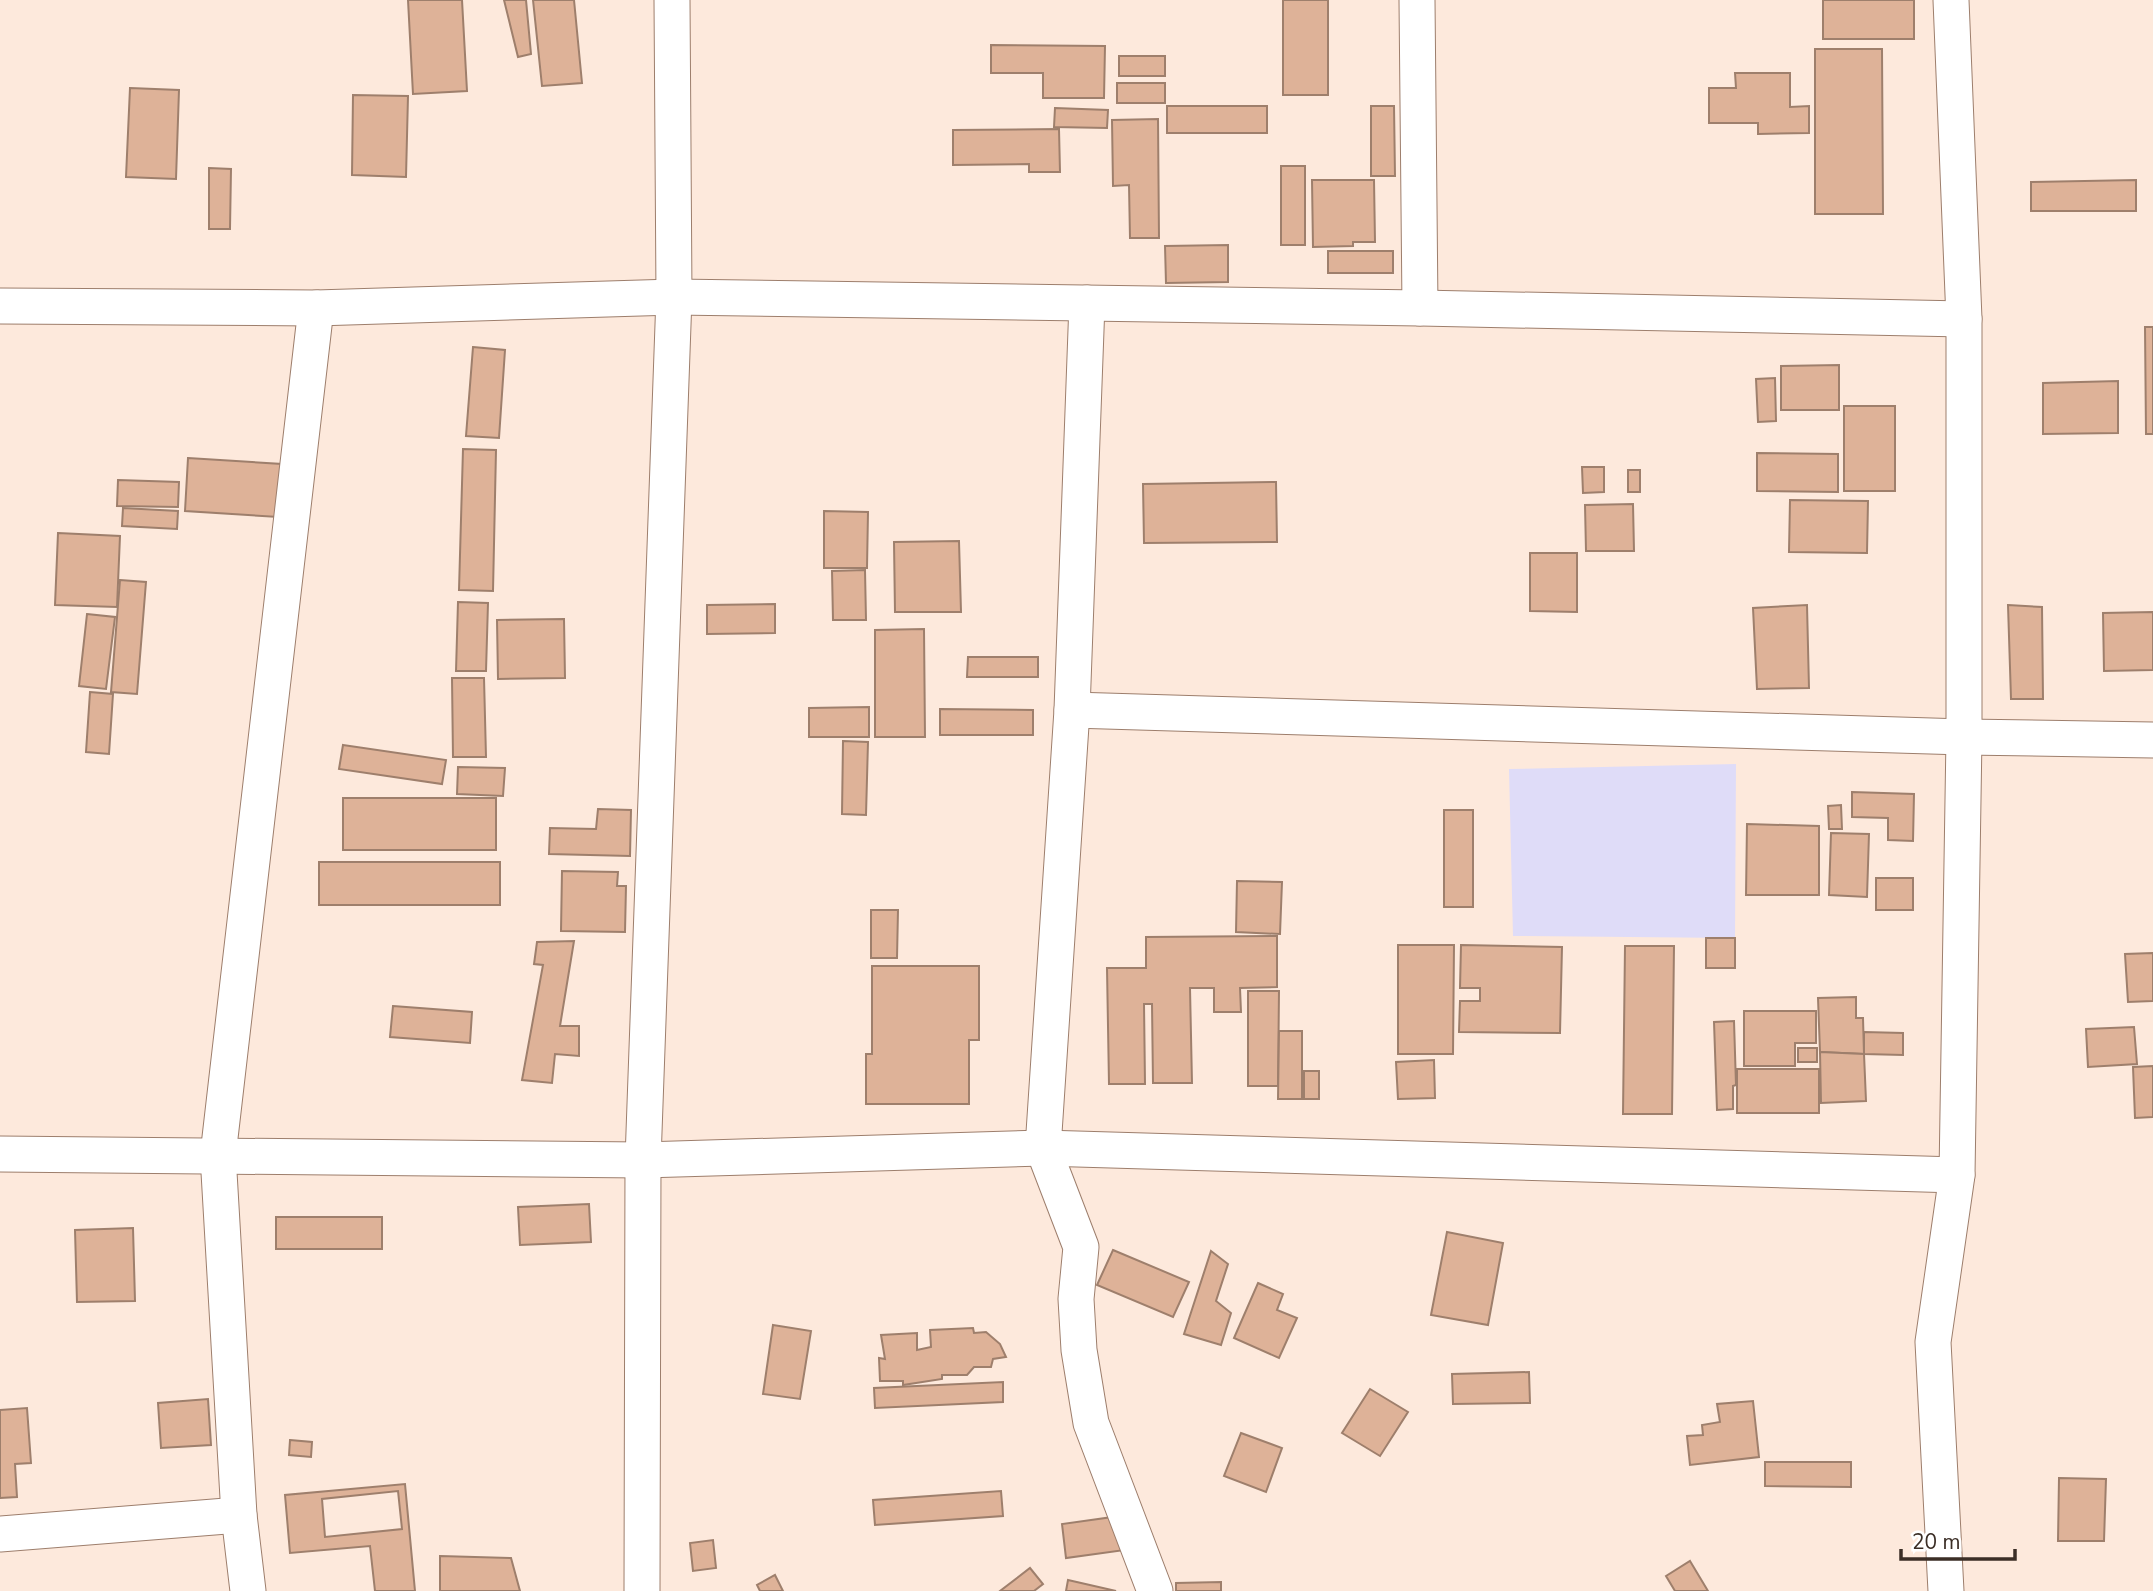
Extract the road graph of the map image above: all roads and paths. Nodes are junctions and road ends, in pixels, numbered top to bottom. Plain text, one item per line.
1 (672, 0) edge
2 (1417, 0) edge
3 (1951, 0) edge
4 (674, 297) junction
5 (1087, 303) junction
6 (0, 306) edge
7 (316, 308) junction
8 (1420, 308) junction
9 (1964, 319) junction
10 (1072, 710) junction
11 (1964, 737) junction
12 (2153, 740) edge
13 (1044, 1148) junction
14 (0, 1154) edge
15 (218, 1155) junction
16 (643, 1160) junction
17 (1957, 1175) junction
18 (239, 1515) junction
19 (0, 1534) edge
20 (248, 1591) edge
21 (642, 1591) edge
22 (1156, 1591) edge
23 (1945, 1591) edge

1 - 4 street
2 - 8 street
3 - 9 street
4 - 5 street
4 - 7 street
4 - 16 street
5 - 8 street
5 - 10 street
6 - 7 street
7 - 15 street
8 - 9 street
9 - 11 street
10 - 11 street
10 - 13 street
11 - 12 street
11 - 17 street
13 - 16 street
13 - 17 street
13 - 22 street
14 - 15 street
15 - 16 street
15 - 18 street
16 - 21 street
17 - 23 street
18 - 19 street
18 - 20 street

